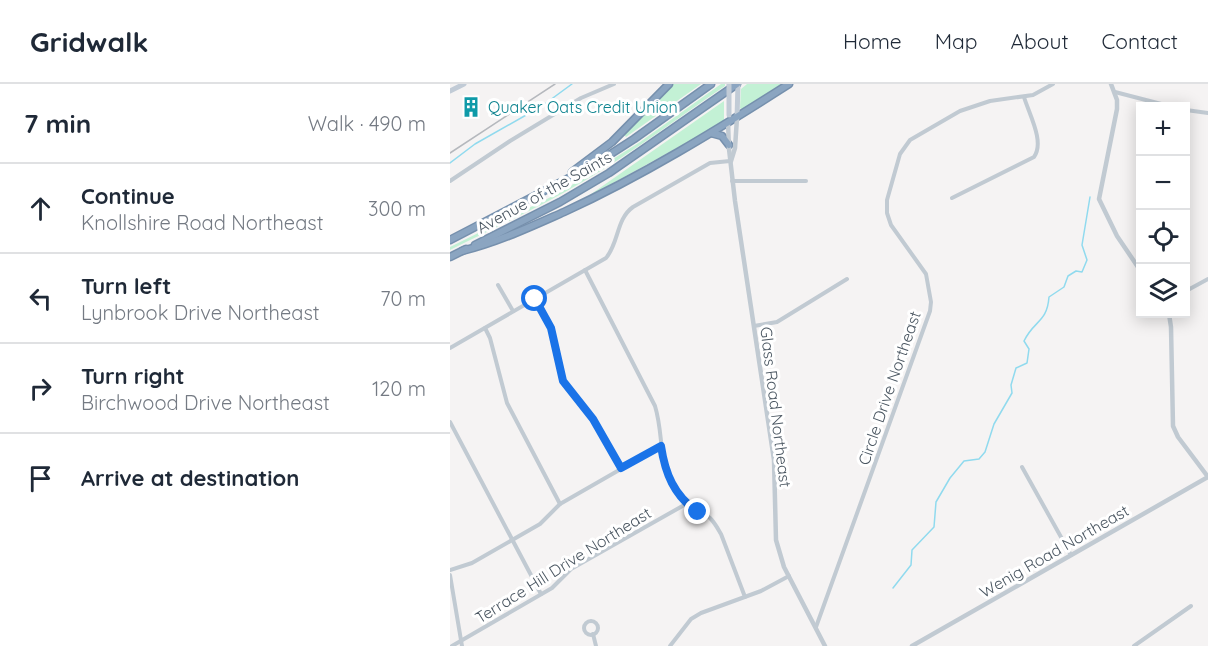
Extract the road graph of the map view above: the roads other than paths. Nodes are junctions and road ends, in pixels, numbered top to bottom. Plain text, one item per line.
1 (464, 84) edge
2 (614, 84) edge
3 (669, 84) edge
4 (711, 84) edge
5 (729, 84) edge
6 (737, 84) edge
7 (789, 84) edge
8 (1053, 84) edge
9 (1111, 84) edge
10 (1044, 86) edge
11 (450, 90) edge
12 (1115, 92) junction
13 (1024, 97) junction
14 (1154, 102) edge
15 (1190, 111) edge
16 (1208, 113) edge
17 (737, 117) junction
18 (728, 119) junction
19 (708, 134) junction
20 (729, 145) junction
21 (731, 161) junction
22 (732, 180) junction
23 (450, 181) edge
24 (806, 181) dead end
25 (550, 189) junction
26 (952, 198) dead end
27 (450, 240) edge
28 (462, 251) junction
29 (450, 257) edge
30 (1136, 264) edge
31 (585, 270) junction
32 (847, 279) dead end
33 (1208, 279) edge
34 (498, 285) dead end
35 (1190, 288) edge
36 (535, 299) junction
37 (513, 311) junction
38 (1170, 318) edge
39 (754, 326) junction
40 (485, 328) junction
41 (450, 348) edge
42 (450, 422) edge
43 (661, 446) junction
44 (1022, 467) dead end
45 (621, 468) junction
46 (1208, 477) edge
47 (560, 504) junction
48 (686, 504) junction
49 (512, 541) junction
50 (1071, 555) junction
51 (450, 570) edge
52 (450, 575) edge
53 (789, 576) junction
54 (541, 594) junction
55 (745, 597) junction
56 (1191, 606) dead end
57 (816, 627) junction
58 (593, 634) dead end
59 (461, 640) junction
60 (452, 646) edge
61 (462, 646) edge
62 (596, 646) edge
63 (670, 646) edge
64 (825, 646) edge
65 (912, 646) edge
66 (1134, 646) edge

1 - 11 main road
2 - 23 street
3 - 25 highway
4 - 25 highway, Avenue of the Saints
5 - 18 main road, bridge
6 - 17 main road
6 - 28 highway, Avenue of the Saints
7 - 17 highway
8 - 10 street, Circle Drive Northeast
9 - 12 street
10 - 13 street, Circle Drive Northeast
12 - 14 street
12 - 30 street
13 - 26 street
13 - 57 street, Circle Drive Northeast
15 - 16 street
17 - 18 highway
17 - 21 street
18 - 19 highway
18 - 20 street
19 - 20 highway
19 - 28 highway
20 - 21 street
21 - 22 street, Glass Road Northeast
21 - 31 street
22 - 24 street
22 - 39 street, Glass Road Northeast
25 - 27 highway, Avenue of the Saints
28 - 29 highway, Avenue of the Saints
31 - 36 street
31 - 43 street
32 - 39 street
33 - 35 street
34 - 37 street
36 - 37 street
36 - 45 street
37 - 40 street
38 - 46 street
39 - 53 street, Glass Road Northeast
40 - 41 street
40 - 47 street
42 - 49 street
43 - 45 street
43 - 48 street
44 - 50 street
45 - 47 street
46 - 50 street, Wenig Road Northeast
47 - 49 street
48 - 54 street, Terrace Hill Drive Northeast
48 - 55 street
49 - 51 street
49 - 54 street
50 - 65 street, Wenig Road Northeast
52 - 59 street
53 - 55 street
53 - 57 street, Glass Road Northeast
54 - 59 street, Terrace Hill Drive Northeast
55 - 63 street
56 - 66 street
57 - 64 street, Glass Road Northeast
58 - 62 street
59 - 60 street, Terrace Hill Drive Northeast
59 - 61 street

